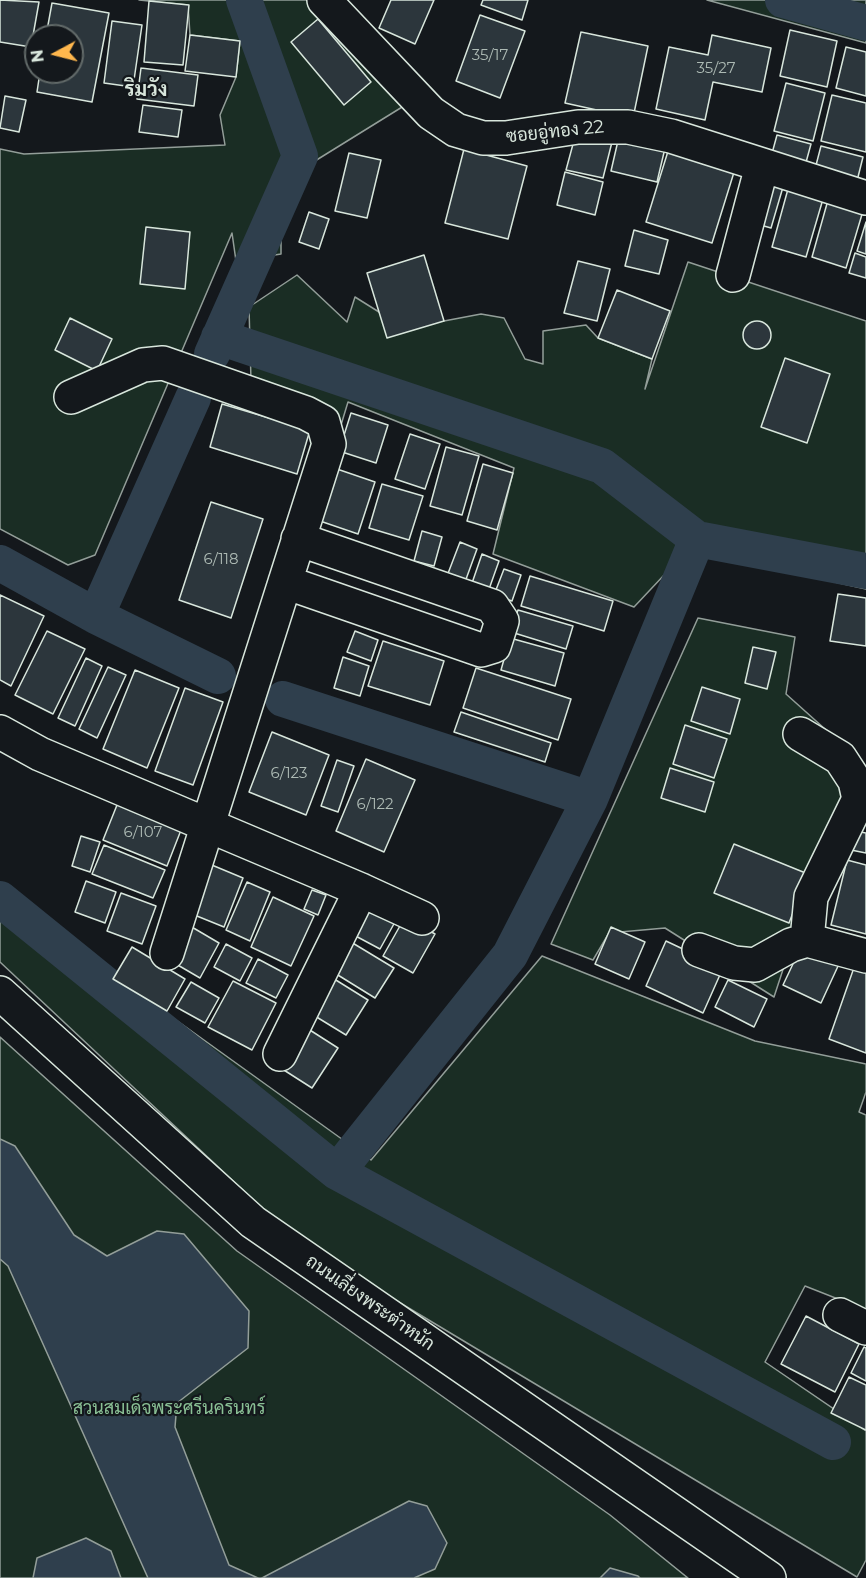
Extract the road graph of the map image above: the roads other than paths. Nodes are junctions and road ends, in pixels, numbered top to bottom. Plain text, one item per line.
1 (324, 0) edge
2 (762, 166) junction
3 (866, 198) edge
4 (733, 275) dead end
5 (71, 398) dead end
6 (298, 539) junction
7 (285, 582) junction
8 (0, 732) edge
9 (800, 734) dead end
10 (862, 802) edge
11 (207, 824) junction
12 (361, 890) junction
13 (422, 918) dead end
14 (807, 940) junction
15 (699, 950) dead end
16 (167, 953) dead end
17 (866, 957) edge
18 (0, 993) edge
19 (280, 1054) dead end
20 (769, 1578) edge

1 - 2 street, ซอยอู่ทอง 22
2 - 3 street, ซอยอู่ทอง 22
2 - 4 street
5 - 6 street
6 - 7 street
6 - 7 street
7 - 11 street
8 - 11 street
9 - 10 street
10 - 14 street
11 - 12 street
11 - 16 street
12 - 13 street
12 - 19 street
14 - 15 street
14 - 17 street
18 - 20 street, ถนนเลี่ยงพระตำหนัก

